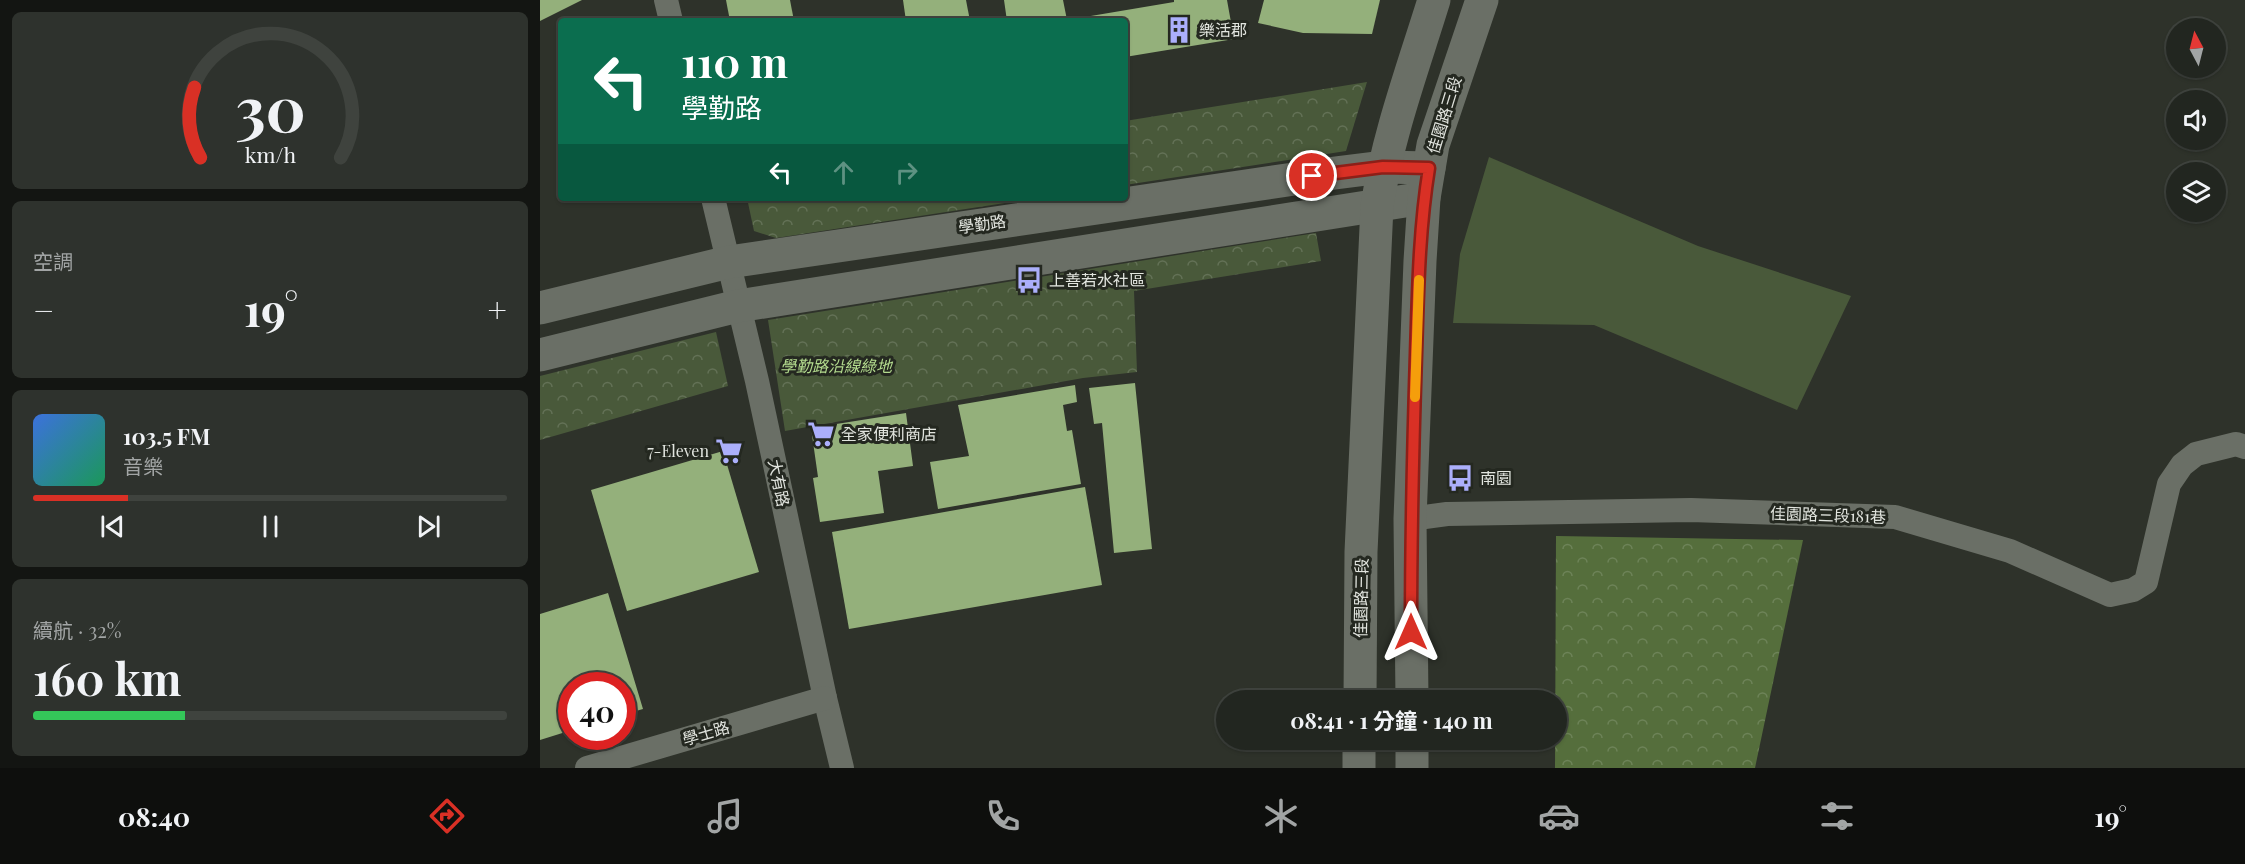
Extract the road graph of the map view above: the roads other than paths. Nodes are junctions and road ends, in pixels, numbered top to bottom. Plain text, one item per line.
1 (666, 0) edge
2 (1434, 0) edge
3 (1482, 0) edge
4 (670, 18) edge
5 (1383, 167) junction
6 (1426, 183) junction
7 (714, 201) edge
8 (1377, 206) junction
9 (729, 262) junction
10 (738, 306) junction
11 (540, 308) edge
12 (540, 355) edge
13 (2245, 447) edge
14 (1410, 519) junction
15 (1360, 690) edge
16 (1412, 690) edge
17 (825, 698) junction
18 (1359, 750) edge
19 (1412, 750) edge
20 (587, 768) edge
21 (842, 768) edge
22 (1359, 768) edge
23 (1412, 768) edge

1 - 4 street
2 - 5 street, 佳園路三段
3 - 6 street, 佳園路三段
5 - 6 street, 學勤路
5 - 8 street, 佳園路三段
5 - 9 street, 學勤路
6 - 8 street
6 - 14 street, 佳園路三段
7 - 9 street, 大有路
8 - 10 street
8 - 15 street, 佳園路三段
9 - 10 street, 大有路
9 - 11 street, 學勤路
10 - 12 street
10 - 17 street, 大有路
13 - 14 street, 佳園路三段181巷
14 - 16 street, 佳園路三段
17 - 20 street, 學士路
17 - 21 street, 大有路
18 - 22 street
19 - 23 street

